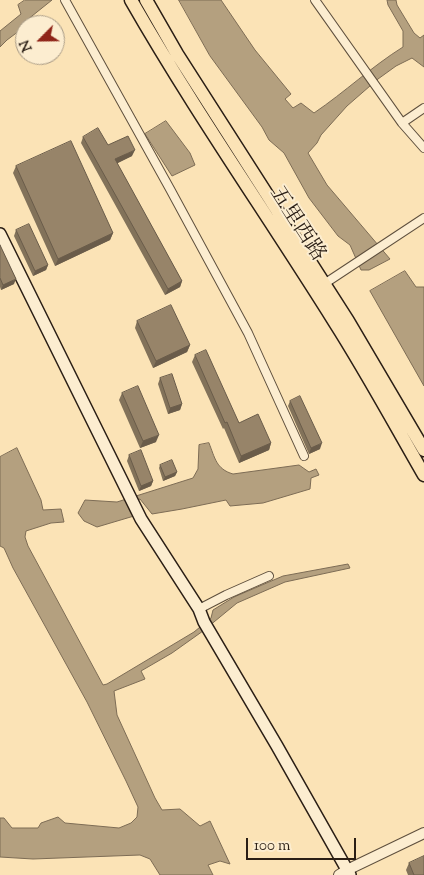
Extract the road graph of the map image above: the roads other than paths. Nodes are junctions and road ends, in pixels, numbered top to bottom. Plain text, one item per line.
1 (65, 0) edge
2 (131, 0) edge
3 (146, 0) edge
4 (315, 0) edge
5 (424, 108) edge
6 (402, 123) junction
7 (424, 148) edge
8 (424, 218) edge
9 (0, 234) edge
10 (324, 284) junction
11 (424, 450) edge
12 (304, 456) dead end
13 (424, 475) edge
14 (269, 576) dead end
15 (199, 610) junction
16 (424, 833) edge
17 (345, 873) edge

1 - 12 street
2 - 13 main road, 五里西路
3 - 10 main road, 五里西路
4 - 6 street
5 - 6 street
6 - 7 street
8 - 10 street
9 - 15 main road
10 - 11 main road, 五里西路
14 - 15 street
15 - 17 main road
16 - 17 street

